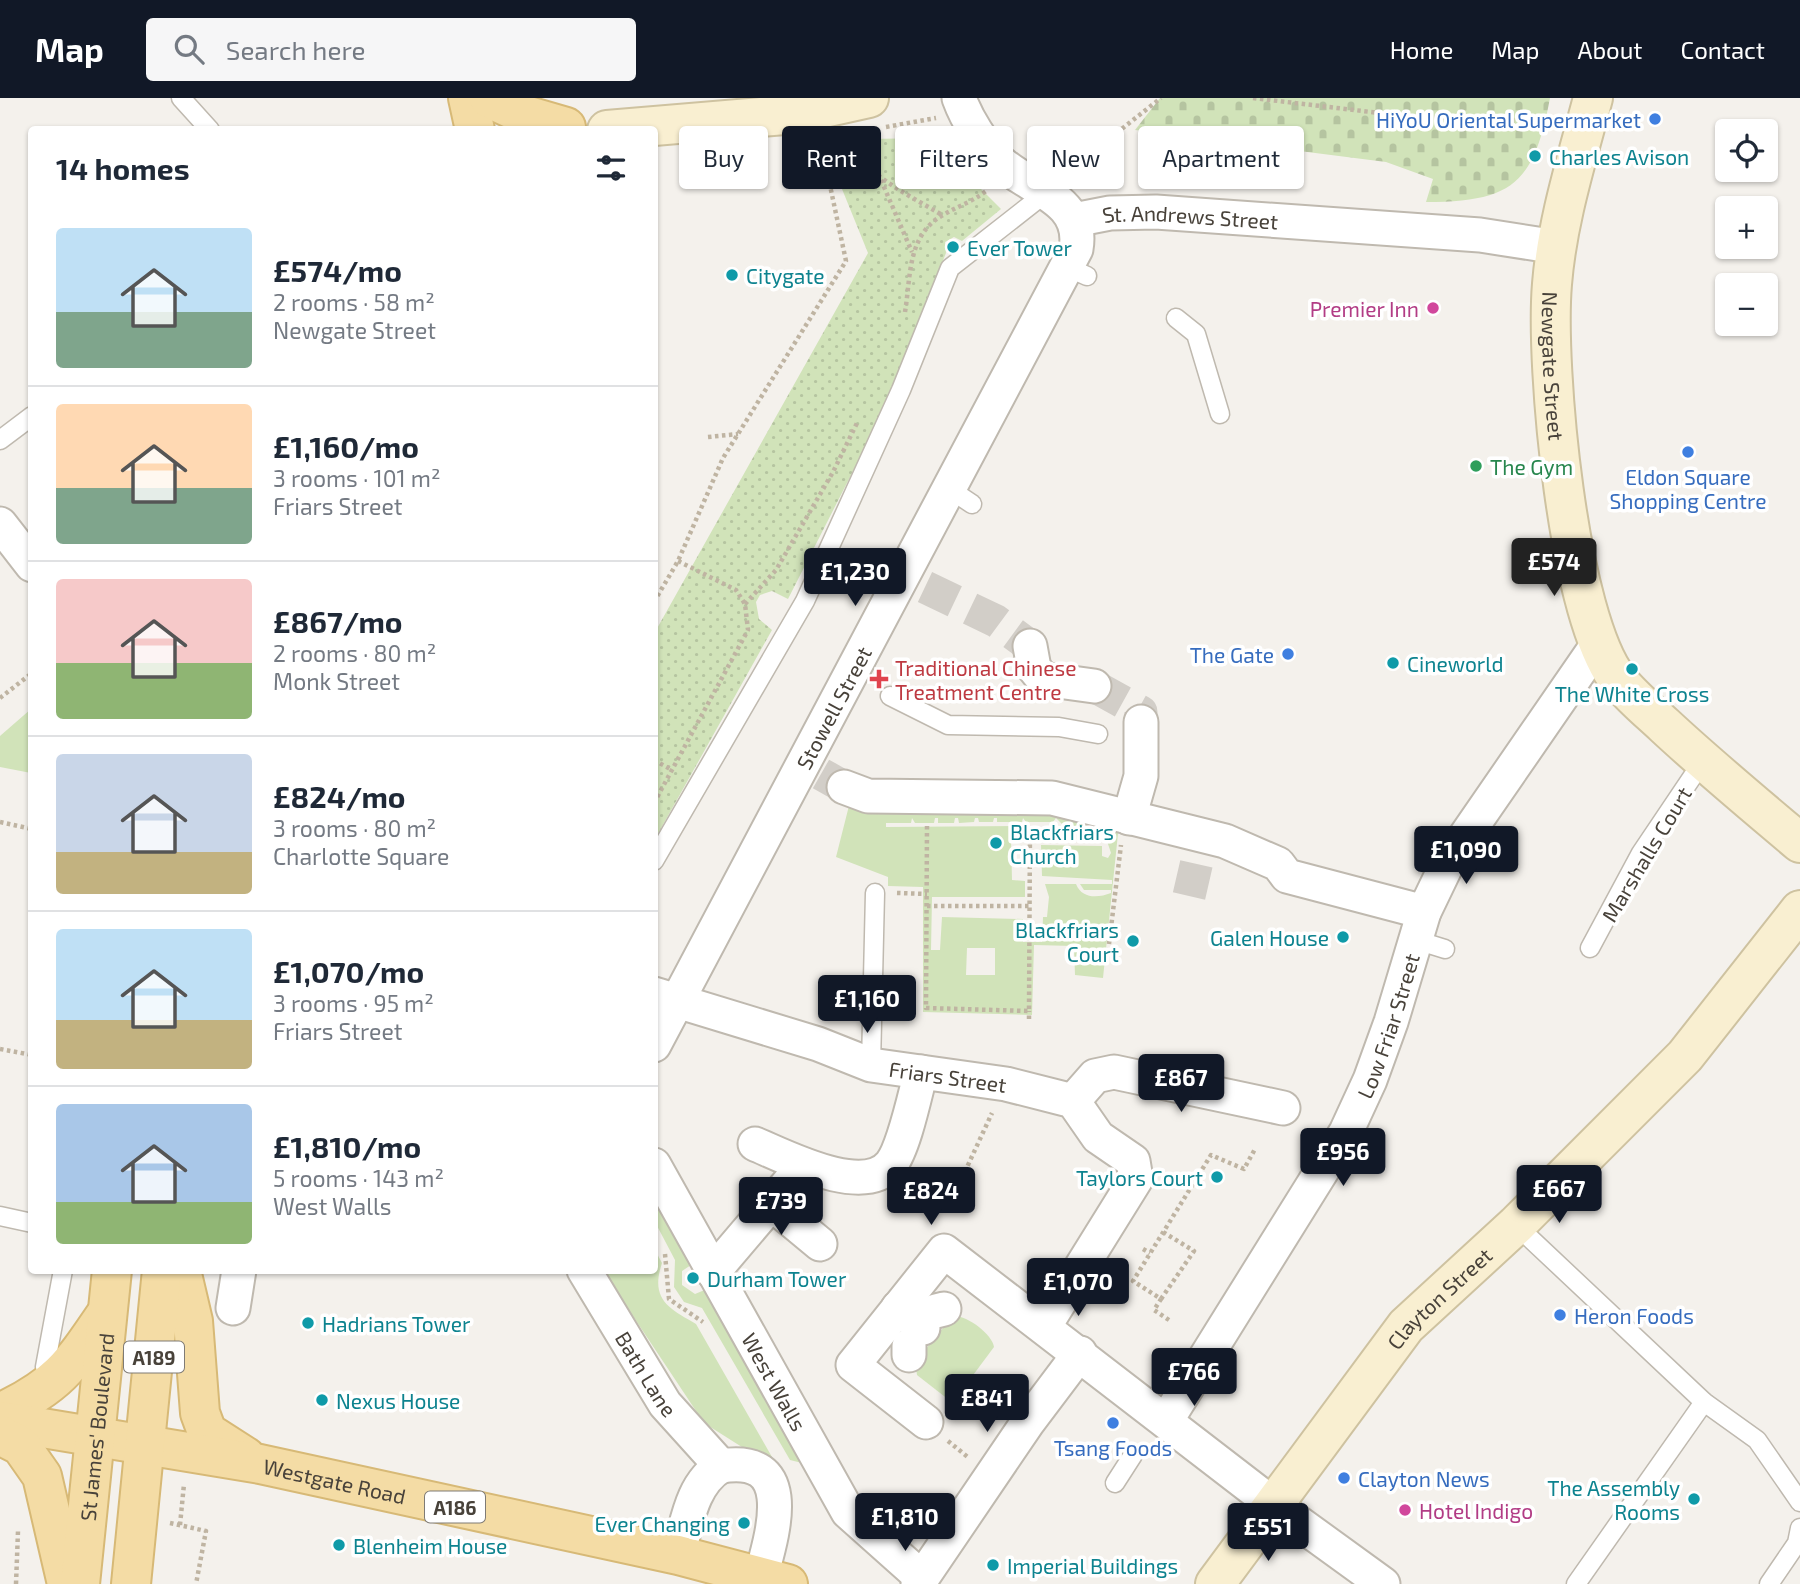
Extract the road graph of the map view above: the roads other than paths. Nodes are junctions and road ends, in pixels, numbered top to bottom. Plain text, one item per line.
1 (181, 98) edge
2 (468, 98) edge
3 (489, 98) edge
4 (959, 98) edge
5 (1593, 98) edge
6 (840, 106) edge
7 (526, 114) edge
8 (569, 121) edge
9 (206, 126) edge
10 (474, 126) edge
11 (646, 126) edge
12 (1046, 192) junction
13 (1074, 220) junction
14 (1558, 247) junction
15 (1176, 318) dead end
16 (1220, 414) dead end
17 (28, 419) edge
18 (0, 440) edge
19 (0, 524) edge
20 (28, 560) edge
21 (1598, 644) junction
22 (1030, 646) tunnel mouth
23 (1094, 686) tunnel mouth
24 (890, 696) dead end
25 (1142, 722) dead end
26 (1098, 734) dead end
27 (1703, 761) junction
28 (823, 775) junction
29 (1126, 817) junction
30 (1800, 843) edge
31 (658, 853) edge
32 (875, 893) dead end
33 (1800, 910) edge
34 (1428, 934) junction
35 (1590, 948) dead end
36 (666, 997) edge
37 (658, 1029) edge
38 (871, 1065) junction
39 (921, 1072) junction
40 (1073, 1101) junction
41 (1283, 1108) dead end
42 (755, 1144) dead end
43 (804, 1165) junction
44 (658, 1172) edge
45 (773, 1205) junction
46 (0, 1216) edge
47 (28, 1222) edge
48 (1516, 1225) junction
49 (820, 1244) dead end
50 (713, 1272) junction
51 (63, 1274) edge
52 (112, 1274) edge
53 (162, 1274) edge
54 (182, 1274) edge
55 (238, 1274) edge
56 (586, 1274) edge
57 (233, 1308) dead end
58 (107, 1312) junction
59 (1032, 1326) junction
60 (1080, 1353) junction
61 (56, 1379) junction
62 (1704, 1402) junction
63 (0, 1413) edge
64 (0, 1421) edge
65 (926, 1422) road end
66 (1158, 1422) junction
67 (0, 1435) edge
68 (95, 1437) junction
69 (146, 1444) junction
70 (1133, 1455) dead end
71 (260, 1464) junction
72 (721, 1466) junction
73 (1115, 1483) dead end
74 (1800, 1501) edge
75 (1274, 1505) junction
76 (1800, 1528) edge
77 (678, 1555) junction
78 (920, 1581) edge
79 (769, 1582) edge
80 (67, 1584) edge
81 (80, 1584) edge
82 (131, 1584) edge
83 (1215, 1584) edge
84 (1383, 1584) edge
85 (1576, 1584) edge
86 (1769, 1584) edge

1 - 9 lane
2 - 10 main road
3 - 7 main road
4 - 12 street, St. Andrews Street
5 - 14 main road, Newgate Street
6 - 11 main road
7 - 8 main road
12 - 13 street, St. Andrews Street
12 - 31 lane
13 - 14 street, St. Andrews Street
13 - 28 street, Stowell Street
14 - 21 main road, Newgate Street
15 - 16 lane
17 - 18 lane
19 - 20 street
21 - 27 main road, Newgate Street
21 - 34 street, Low Friar Street
22 - 23 street
24 - 26 lane
25 - 29 street
27 - 30 main road, Newgate Street
27 - 35 lane, Marshalls Court
28 - 29 street
28 - 36 street, Stowell Street
29 - 34 street
32 - 38 lane
33 - 48 main road, Clayton Street
34 - 66 street, Low Friar Street
36 - 37 street, Stowell Street
36 - 38 street, Friars Street
38 - 39 street, Friars Street
39 - 40 street, Friars Street
39 - 43 street
40 - 41 street
40 - 59 street
42 - 43 street
43 - 45 street
44 - 50 street, West Walls
45 - 49 street
45 - 50 street
46 - 47 lane
48 - 62 lane
48 - 75 main road, Clayton Street
50 - 78 street, West Walls
51 - 61 lane
52 - 58 main road, St James' Boulevard / A189
53 - 69 main road, A189
54 - 71 main road
55 - 57 street
56 - 72 street, Bath Lane
58 - 61 main road
58 - 68 main road, St James' Boulevard / A189
59 - 60 street
59 - 65 street
60 - 66 street
60 - 78 street
61 - 63 main road
62 - 74 lane
62 - 85 lane
64 - 68 main road, Westgate Road / A186
66 - 75 street
67 - 80 main road
68 - 69 main road, Westgate Road / A186
68 - 81 main road, St James' Boulevard / A189
69 - 71 main road, Westgate Road / A186
69 - 82 main road, A189
70 - 73 lane
71 - 77 main road, Westgate Road / A186
72 - 77 street
72 - 79 street
75 - 83 main road, Clayton Street
75 - 84 street
76 - 86 lane
77 - 79 main road, Westgate Road / A186

